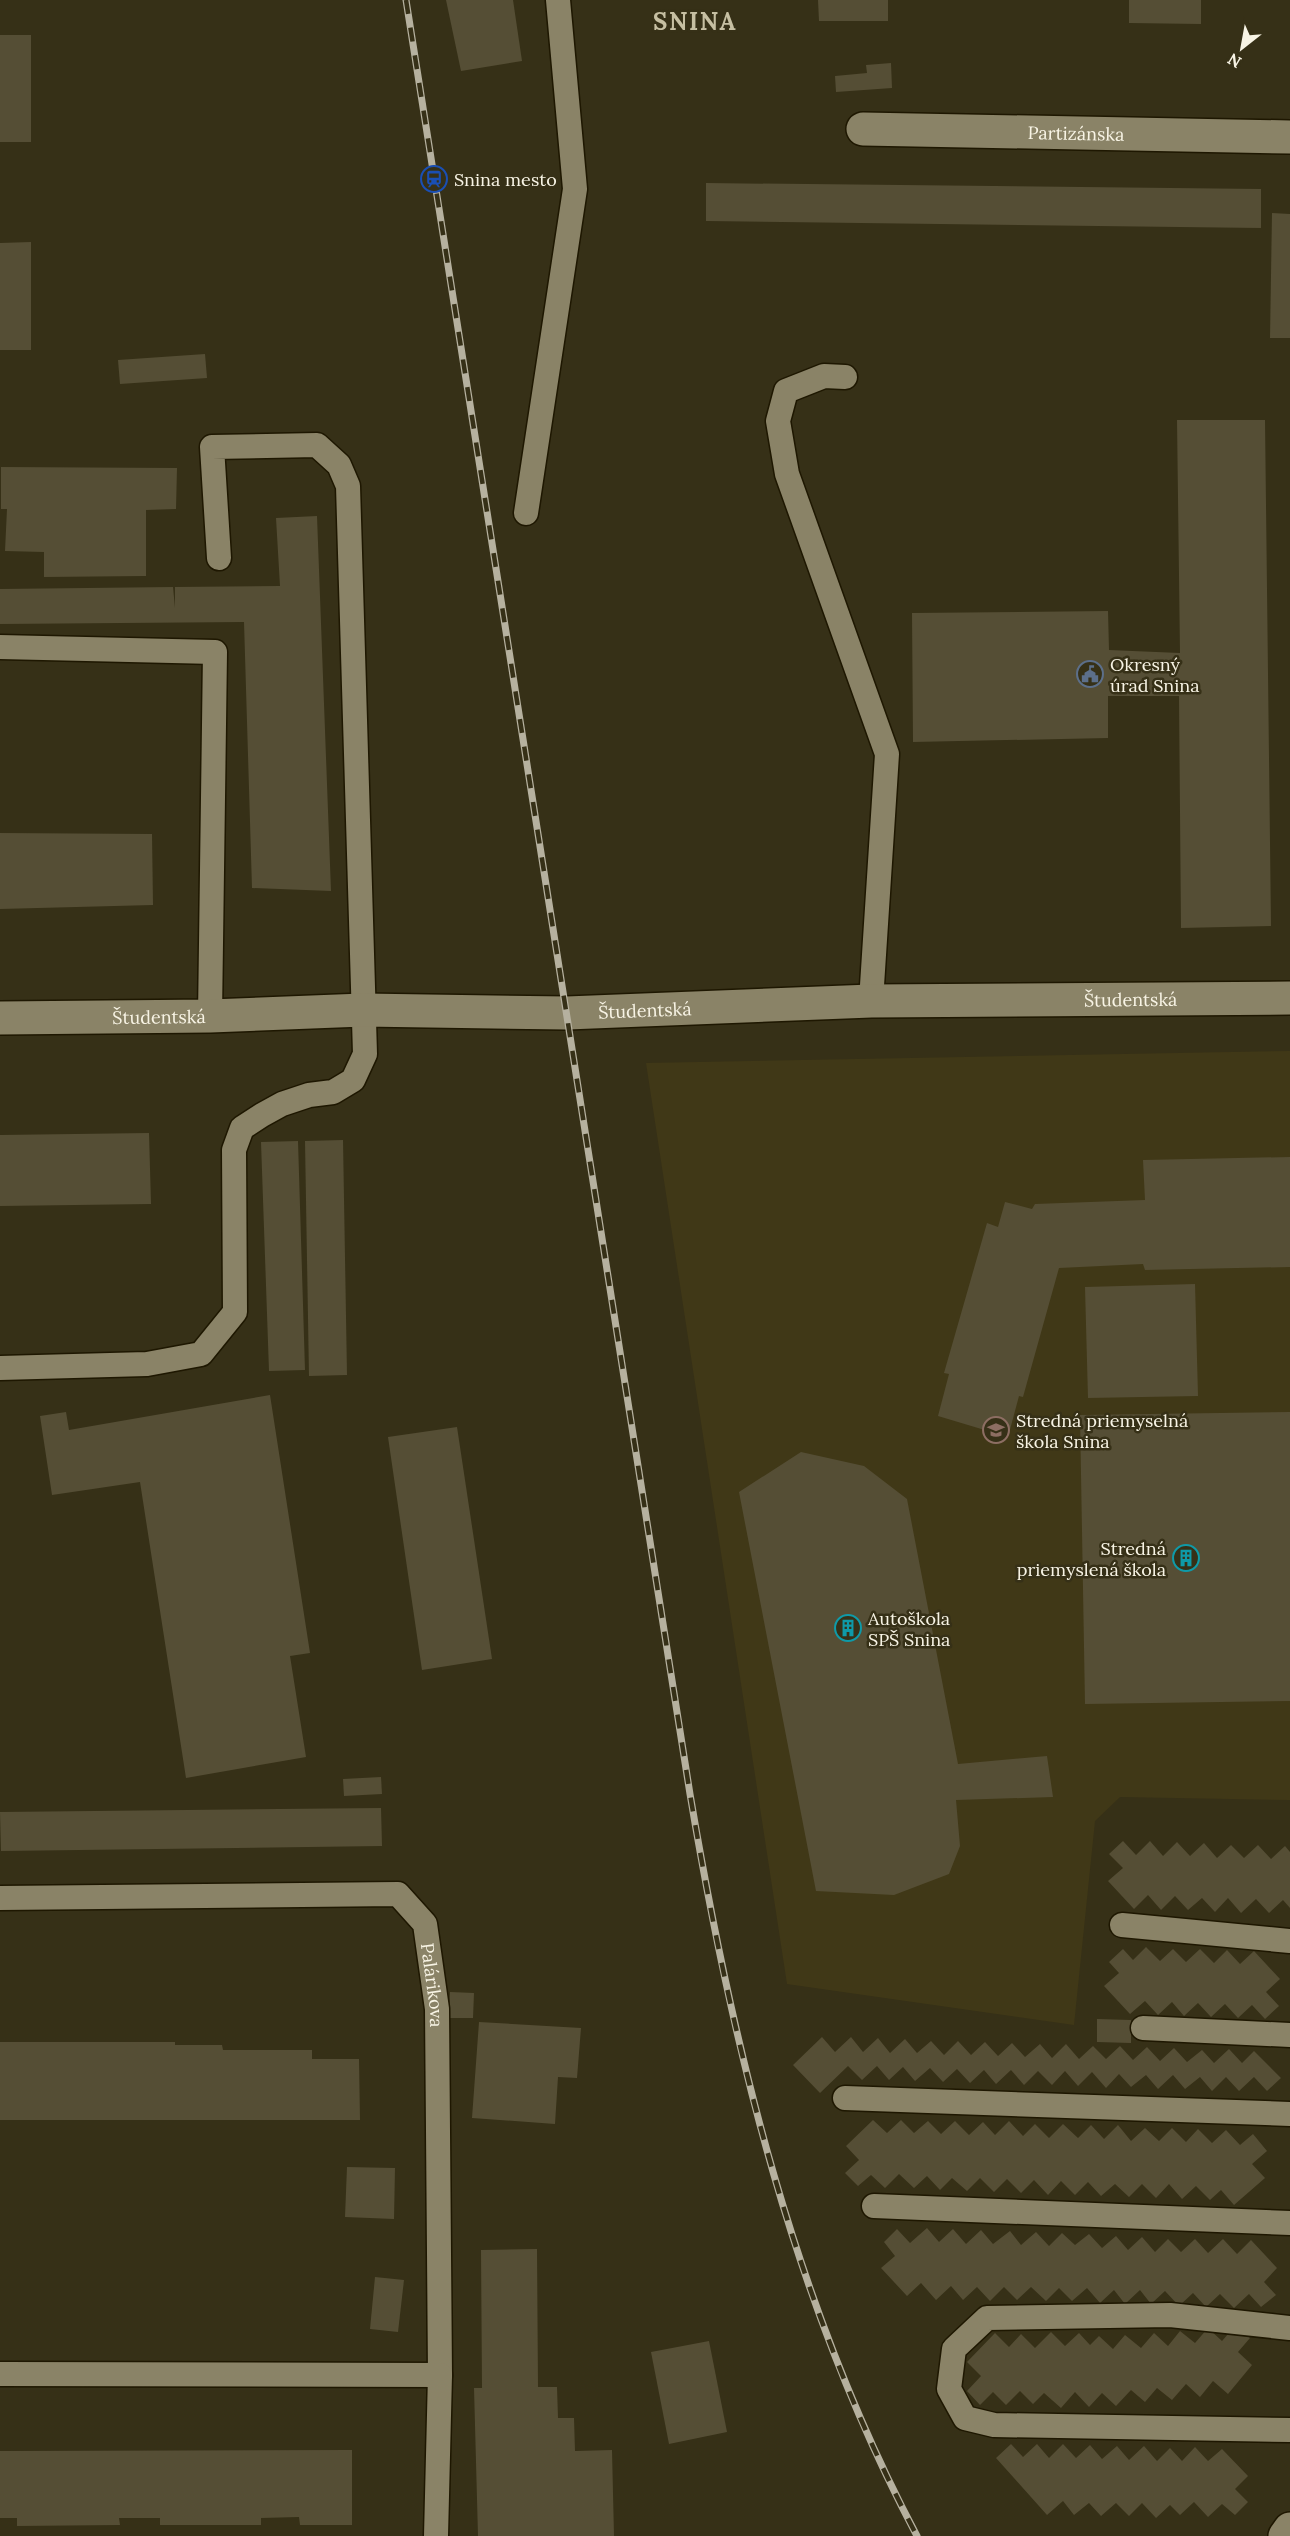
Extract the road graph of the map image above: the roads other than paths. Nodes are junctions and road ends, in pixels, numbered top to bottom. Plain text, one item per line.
1 (558, 0) edge
2 (863, 129) dead end
3 (1290, 138) edge
4 (845, 377) dead end
5 (526, 513) dead end
6 (219, 558) dead end
7 (0, 647) edge
8 (1290, 998) edge
9 (871, 1001) junction
10 (363, 1010) junction
11 (210, 1016) junction
12 (0, 1018) edge
13 (0, 1368) edge
14 (0, 1899) edge
15 (1122, 1925) dead end
16 (1290, 1941) edge
17 (1143, 2028) dead end
18 (1290, 2035) edge
19 (845, 2098) dead end
20 (1290, 2114) edge
21 (874, 2206) dead end
22 (1290, 2223) edge
23 (1290, 2328) edge
24 (0, 2374) edge
25 (440, 2375) junction
26 (1290, 2430) edge
27 (1290, 2529) edge
28 (436, 2536) edge
29 (1285, 2536) edge

1 - 5 lane
2 - 3 street, Partizánska
4 - 9 lane
6 - 10 lane
7 - 11 lane
8 - 9 street, Študentská
9 - 10 street, Študentská
10 - 11 street, Študentská
10 - 13 lane
11 - 12 street, Študentská
14 - 25 lane, Palárikova
15 - 16 lane
17 - 18 lane
19 - 20 lane
21 - 22 lane
23 - 26 lane
24 - 25 lane
25 - 28 lane, Palárikova
27 - 29 street

